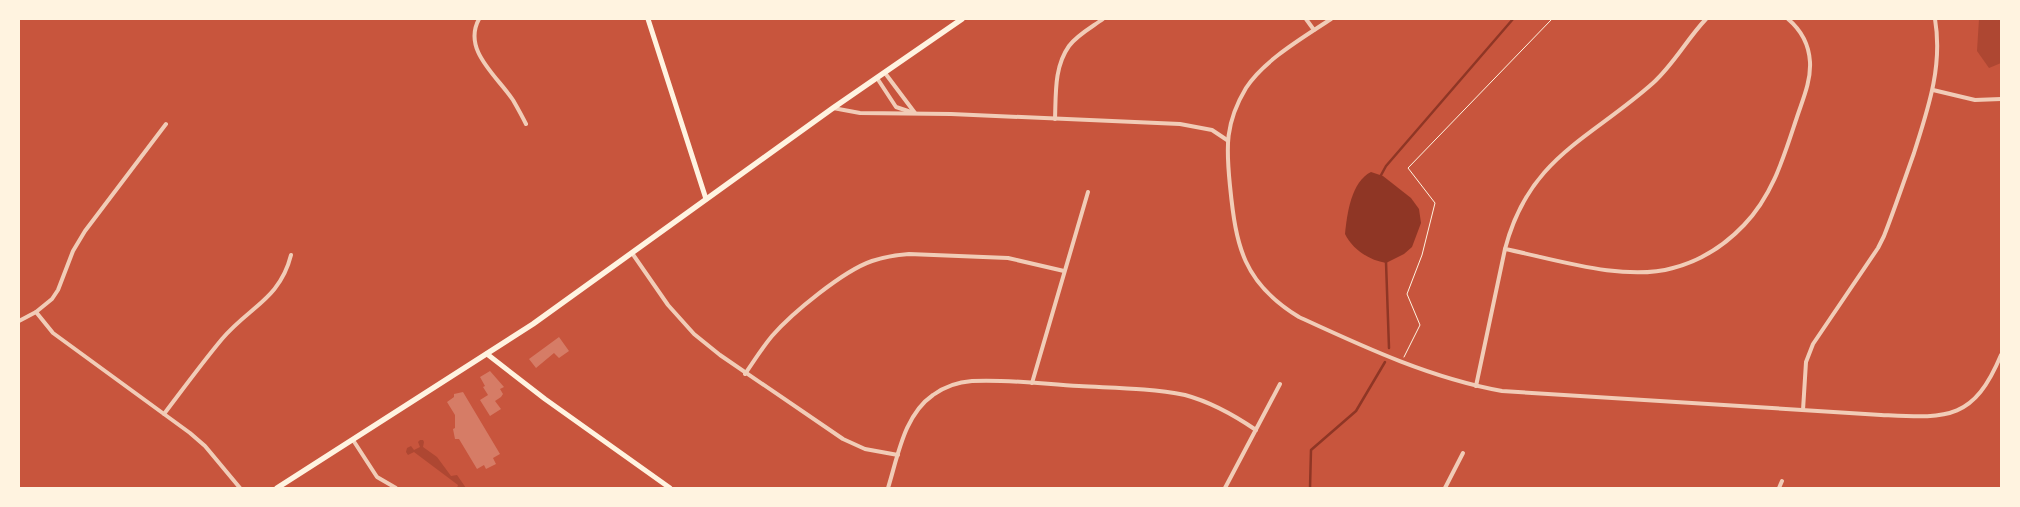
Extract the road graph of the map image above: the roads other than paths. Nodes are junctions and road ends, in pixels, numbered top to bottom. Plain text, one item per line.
1 (479, 19) edge
2 (648, 19) edge
3 (962, 19) edge
4 (1103, 19) edge
5 (1306, 19) edge
6 (1331, 19) edge
7 (1706, 19) edge
8 (1788, 19) edge
9 (1935, 19) edge
10 (1314, 30) junction
11 (885, 73) junction
12 (878, 78) junction
13 (1933, 90) junction
14 (2001, 99) edge
15 (833, 108) junction
16 (915, 113) junction
17 (1055, 118) junction
18 (166, 124) dead end
19 (526, 124) dead end
20 (1227, 140) junction
21 (1088, 192) dead end
22 (706, 199) junction
23 (1505, 249) junction
24 (632, 253) junction
25 (291, 255) dead end
26 (1064, 271) junction
27 (36, 312) junction
28 (19, 320) edge
29 (487, 354) junction
30 (2001, 356) edge
31 (745, 374) junction
32 (1032, 383) junction
33 (1280, 384) dead end
34 (1476, 386) junction
35 (1803, 410) junction
36 (164, 414) junction
37 (1256, 430) junction
38 (354, 440) junction
39 (1463, 453) dead end
40 (898, 455) junction
41 (1782, 481) dead end
42 (240, 488) edge
43 (277, 488) edge
44 (396, 488) edge
45 (670, 488) edge
46 (888, 488) edge
47 (1225, 488) edge
48 (1445, 488) edge
49 (1779, 488) edge

1 - 19 street
2 - 22 main road
3 - 11 main road
4 - 17 street
5 - 10 street
6 - 10 street
7 - 23 street
8 - 23 street
9 - 13 street
10 - 20 street
11 - 12 main road
11 - 16 street
12 - 15 main road
12 - 16 street
13 - 14 street
13 - 35 street
15 - 16 street
15 - 22 main road
16 - 17 street
17 - 20 street
18 - 27 street
20 - 34 street
21 - 26 street
22 - 24 main road
23 - 34 street
24 - 29 main road
24 - 31 street
25 - 36 street
26 - 31 street
26 - 32 street
27 - 28 street
27 - 36 street
29 - 38 main road
29 - 45 main road
30 - 35 street
31 - 40 street
32 - 37 street
32 - 40 street
33 - 37 street
34 - 35 street
36 - 42 street
37 - 47 street
38 - 43 main road
38 - 44 street
39 - 48 street
40 - 46 street
41 - 49 street

